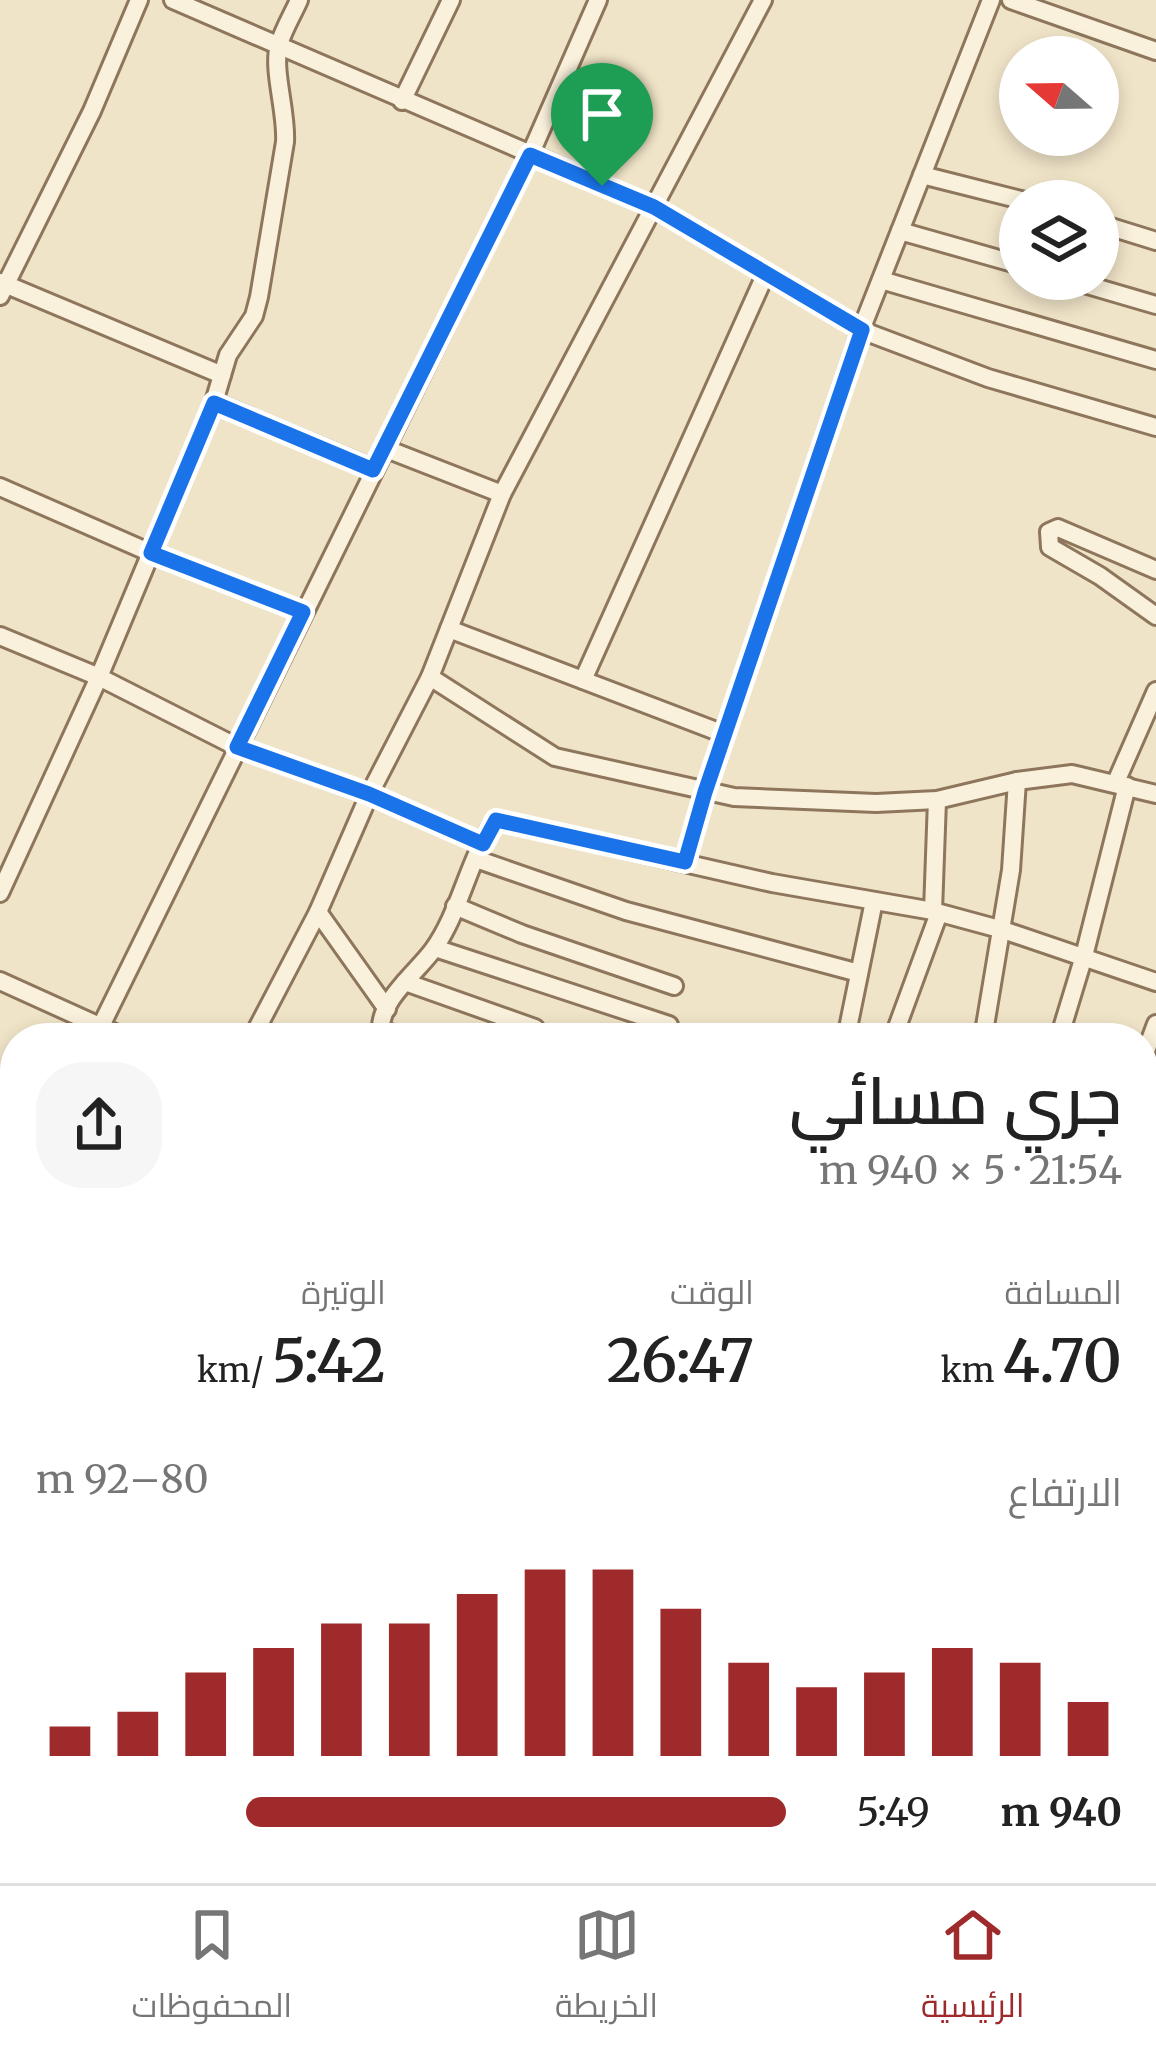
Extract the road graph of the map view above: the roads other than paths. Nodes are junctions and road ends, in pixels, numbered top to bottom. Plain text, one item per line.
1 (139, 0) edge
2 (173, 0) edge
3 (299, 0) edge
4 (451, 0) edge
5 (598, 0) edge
6 (763, 0) edge
7 (991, 0) edge
8 (1011, 0) edge
9 (278, 47) junction
10 (1156, 52) edge
11 (402, 101) junction
12 (530, 155) junction
13 (922, 175) junction
14 (999, 194) edge
15 (654, 207) junction
16 (1119, 230) edge
17 (900, 231) junction
18 (1156, 241) edge
19 (999, 260) edge
20 (766, 273) junction
21 (881, 280) junction
22 (2, 288) edge
23 (1119, 294) edge
24 (1156, 305) edge
25 (862, 330) junction
26 (1156, 360) edge
27 (221, 375) junction
28 (214, 403) junction
29 (1156, 427) edge
30 (384, 448) junction
31 (373, 470) junction
32 (0, 488) edge
33 (502, 494) junction
34 (151, 553) junction
35 (1156, 570) edge
36 (303, 612) junction
37 (1156, 616) edge
38 (448, 629) junction
39 (0, 636) edge
40 (99, 677) junction
41 (430, 677) junction
42 (583, 680) junction
43 (1154, 698) edge
44 (724, 734) junction
45 (237, 747) junction
46 (1017, 781) junction
47 (1122, 784) junction
48 (705, 792) junction
49 (369, 794) junction
50 (1156, 794) edge
51 (937, 800) junction
52 (479, 852) junction
53 (685, 862) junction
54 (0, 893) edge
55 (874, 901) junction
56 (455, 905) junction
57 (318, 912) junction
58 (936, 912) junction
59 (1004, 930) junction
60 (434, 948) junction
61 (1084, 956) junction
62 (859, 973) junction
63 (0, 981) edge
64 (405, 982) junction
65 (1156, 982) edge
66 (674, 986) dead end
67 (387, 1009) junction
68 (81, 1023) edge
69 (102, 1023) edge
70 (260, 1023) edge
71 (383, 1023) edge
72 (521, 1023) edge
73 (663, 1023) edge
74 (848, 1023) edge
75 (897, 1023) edge
76 (986, 1023) edge
77 (1063, 1023) edge

1 - 22 street
2 - 9 street
3 - 9 street
4 - 11 street
5 - 12 street
6 - 15 street
7 - 13 street
8 - 10 street
9 - 11 street
9 - 27 street
11 - 12 street
12 - 15 street
12 - 30 street
13 - 14 street
13 - 17 street
15 - 20 street
15 - 33 street
16 - 18 street
17 - 19 street
17 - 21 street
20 - 25 street
20 - 42 street
21 - 25 street
21 - 26 street
22 - 27 street
23 - 24 street
25 - 29 street
25 - 44 street
27 - 28 street
28 - 31 street
28 - 34 street
30 - 31 street
30 - 33 street
31 - 36 street
32 - 34 street
33 - 38 street
34 - 36 street
34 - 40 street
35 - 37 street
36 - 45 street
38 - 41 street
38 - 42 street
39 - 40 street
40 - 45 street
40 - 54 street
41 - 48 street
41 - 49 street
42 - 44 street
43 - 47 street
44 - 48 street
45 - 49 street
45 - 69 street
46 - 47 street
46 - 51 street
46 - 59 street
47 - 50 street
47 - 61 street
48 - 51 street
48 - 53 street
49 - 52 street
49 - 57 street
51 - 58 street
52 - 53 street
52 - 56 street
52 - 62 street
53 - 55 street
55 - 58 street
55 - 62 street
56 - 60 street
56 - 66 street
57 - 67 street
57 - 70 street
58 - 59 street
58 - 75 street
59 - 61 street
59 - 76 street
60 - 64 street
60 - 73 street
61 - 65 street
61 - 77 street
62 - 74 street
63 - 68 street
64 - 67 street
64 - 72 street
67 - 71 street

